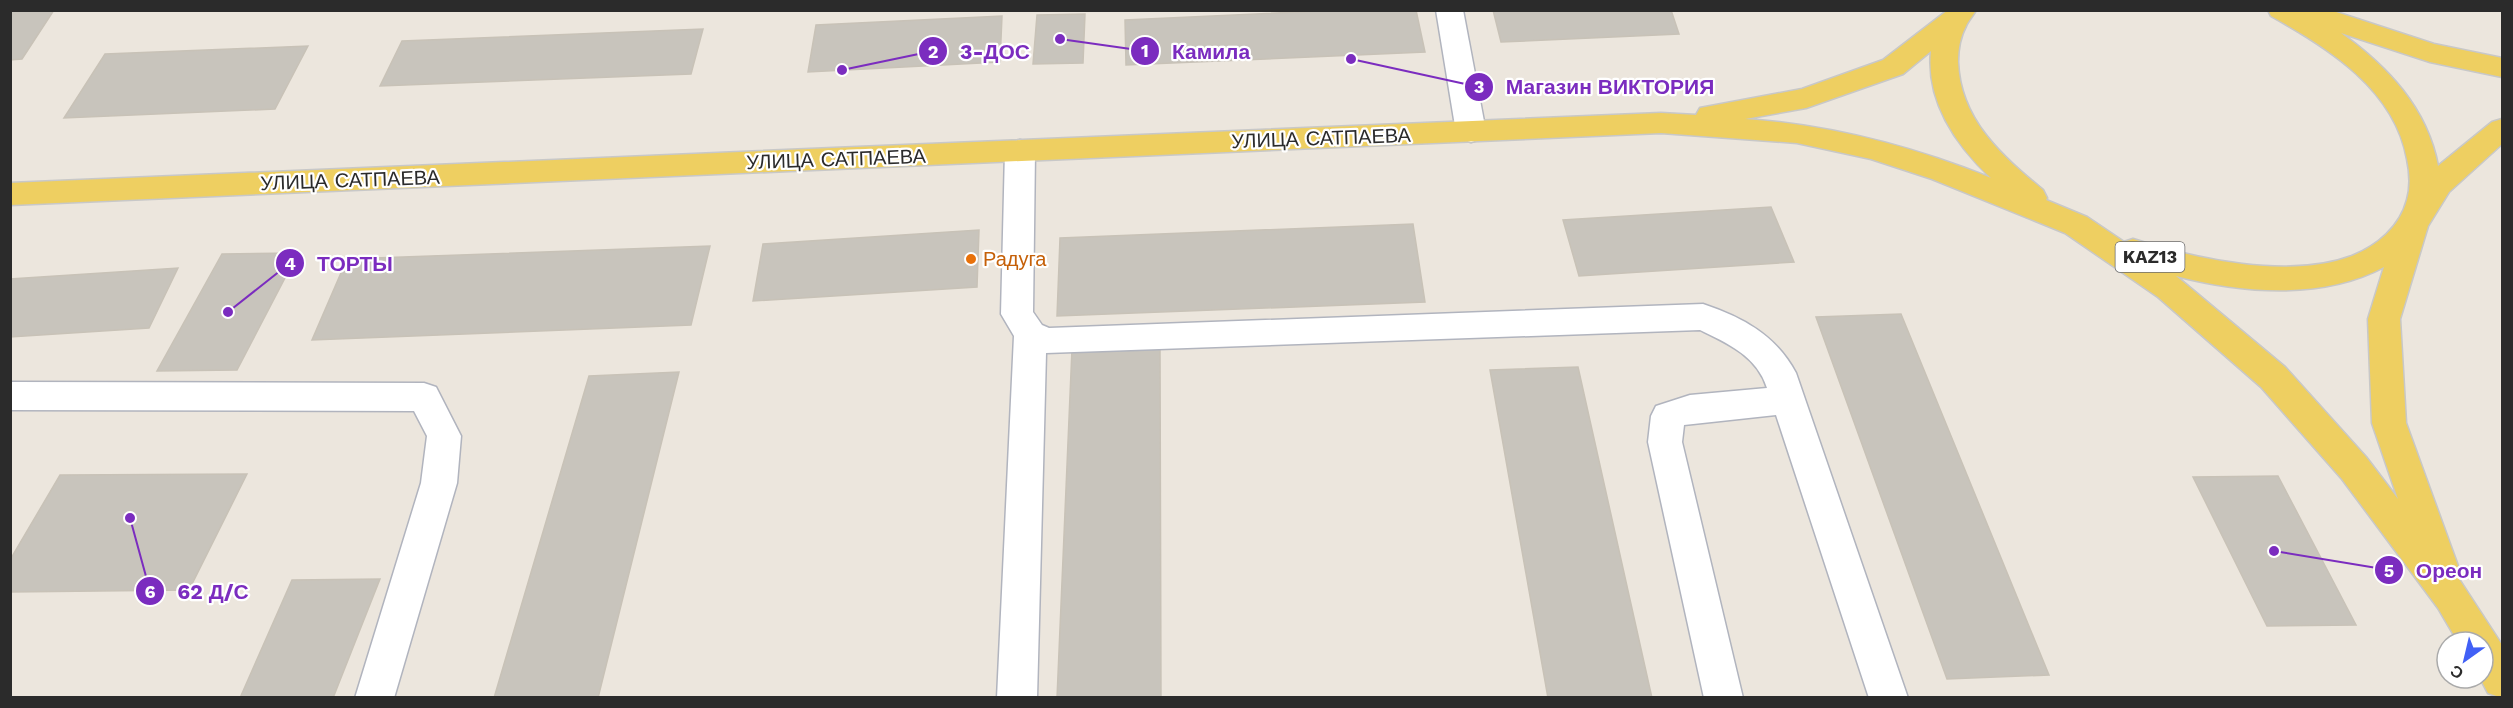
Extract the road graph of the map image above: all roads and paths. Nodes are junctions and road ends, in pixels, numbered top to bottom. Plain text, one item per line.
1 (1449, 10) edge
2 (2281, 10) edge
3 (2301, 10) edge
4 (1959, 13) edge
5 (2502, 67) edge
6 (1661, 123) junction
7 (2502, 129) edge
8 (1471, 132) junction
9 (1020, 151) junction
10 (10, 194) edge
11 (2076, 225) junction
12 (2413, 225) junction
13 (1030, 334) junction
14 (10, 396) edge
15 (1788, 400) junction
16 (2451, 596) junction
17 (2472, 630) edge
18 (374, 698) edge
19 (1017, 698) edge
20 (1724, 698) edge
21 (1889, 698) edge

1 - 8 street
2 - 12 main road, KAZ13
3 - 5 main road
4 - 6 main road
4 - 11 main road, KAZ13
6 - 8 main road, УЛИЦА САТПАЕВА
6 - 11 main road
7 - 12 main road, KAZ13
8 - 9 main road, УЛИЦА САТПАЕВА
9 - 10 main road, УЛИЦА САТПАЕВА
9 - 13 street
11 - 12 main road, KAZ13
11 - 16 main road, KAZ13
12 - 16 main road, KAZ13
13 - 15 street
13 - 19 street
14 - 18 street
15 - 20 street
15 - 21 street
16 - 17 main road, KAZ13

